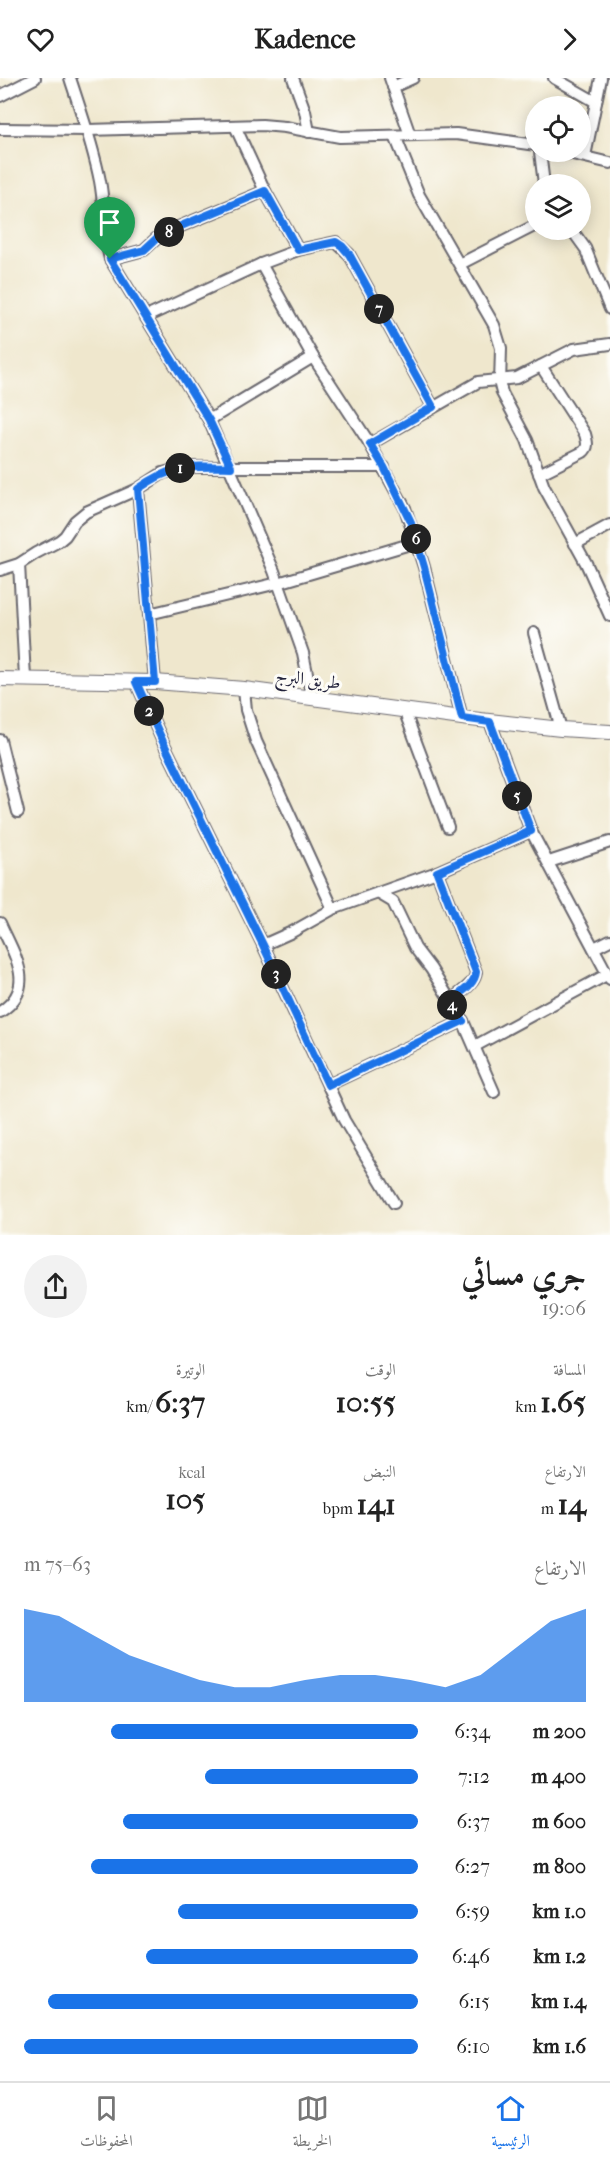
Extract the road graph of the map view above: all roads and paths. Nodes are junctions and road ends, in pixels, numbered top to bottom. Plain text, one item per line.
1 (35, 78) edge
2 (70, 78) edge
3 (293, 78) edge
4 (413, 78) edge
5 (554, 78) edge
6 (601, 78) edge
7 (391, 82) edge
8 (0, 96) edge
9 (596, 102) junction
10 (235, 126) junction
11 (591, 127) edge
12 (0, 129) edge
13 (88, 130) junction
14 (309, 132) junction
15 (410, 135) junction
16 (395, 136) junction
17 (525, 143) edge
18 (591, 158) edge
19 (610, 163) edge
20 (265, 191) junction
21 (525, 231) edge
22 (579, 240) edge
23 (298, 250) junction
24 (110, 259) junction
25 (261, 264) junction
26 (460, 264) junction
27 (610, 309) edge
28 (146, 317) junction
29 (610, 344) edge
30 (313, 357) junction
31 (541, 366) junction
32 (500, 381) junction
33 (433, 407) junction
34 (209, 420) junction
35 (370, 444) junction
36 (231, 467) junction
37 (384, 467) junction
38 (539, 474) junction
39 (138, 489) junction
40 (610, 525) edge
41 (417, 542) junction
42 (575, 544) junction
43 (19, 564) junction
44 (0, 570) edge
45 (278, 582) junction
46 (149, 614) junction
47 (610, 616) edge
48 (534, 633) dead end
49 (25, 678) junction
50 (0, 679) edge
51 (136, 682) junction
52 (155, 682) junction
53 (244, 689) junction
54 (312, 698) junction
55 (404, 710) junction
56 (462, 718) junction
57 (490, 722) junction
58 (561, 729) junction
59 (610, 732) edge
60 (0, 740) edge
61 (18, 812) dead end
62 (448, 826) dead end
63 (531, 831) junction
64 (610, 842) edge
65 (549, 862) junction
66 (437, 872) junction
67 (378, 893) junction
68 (333, 909) junction
69 (0, 923) edge
70 (610, 940) edge
71 (263, 945) junction
72 (594, 948) junction
73 (609, 976) edge
74 (450, 1001) junction
75 (0, 1012) edge
76 (463, 1021) junction
77 (475, 1046) junction
78 (328, 1085) junction
79 (494, 1092) dead end
80 (394, 1203) dead end

1 - 8 street
2 - 13 street
3 - 14 street
4 - 7 street
5 - 9 street
6 - 9 street
7 - 15 street
9 - 11 street
10 - 13 street
10 - 14 street
10 - 20 street
12 - 13 street
13 - 24 street
14 - 16 street
15 - 16 street
15 - 17 street
16 - 26 street
18 - 19 street
20 - 23 street
20 - 24 street
21 - 26 street
22 - 27 street
23 - 25 street
23 - 33 street
24 - 28 street
25 - 28 street
25 - 30 street
26 - 32 street
28 - 34 street
29 - 31 street
30 - 34 street
30 - 35 street
31 - 32 street
31 - 38 street
32 - 33 street
32 - 38 street
33 - 35 street
34 - 36 street
35 - 37 street
36 - 37 street
36 - 39 street
36 - 45 street
37 - 41 street
38 - 42 street
39 - 43 street
39 - 46 street
40 - 42 street
41 - 45 street
41 - 56 street
42 - 47 street
43 - 44 street
43 - 49 street
45 - 46 street
45 - 54 street
46 - 52 street
48 - 58 street
49 - 50 street, طريق البرج
49 - 51 street, طريق البرج
51 - 52 street, طريق البرج
51 - 71 street
52 - 53 street, طريق البرج
53 - 54 street, طريق البرج
53 - 68 street
54 - 55 street, طريق البرج
55 - 56 street, طريق البرج
55 - 62 street
56 - 57 street, طريق البرج
57 - 58 street, طريق البرج
57 - 63 street
58 - 59 street, طريق البرج
60 - 61 street
63 - 65 street
63 - 66 street
64 - 65 street
65 - 72 street
66 - 67 street
66 - 74 street
67 - 68 street
67 - 74 street
68 - 71 street
69 - 75 street
70 - 72 street
71 - 78 street
72 - 73 street
73 - 77 street
74 - 76 street
76 - 77 street
76 - 78 street
77 - 79 street
78 - 80 street

